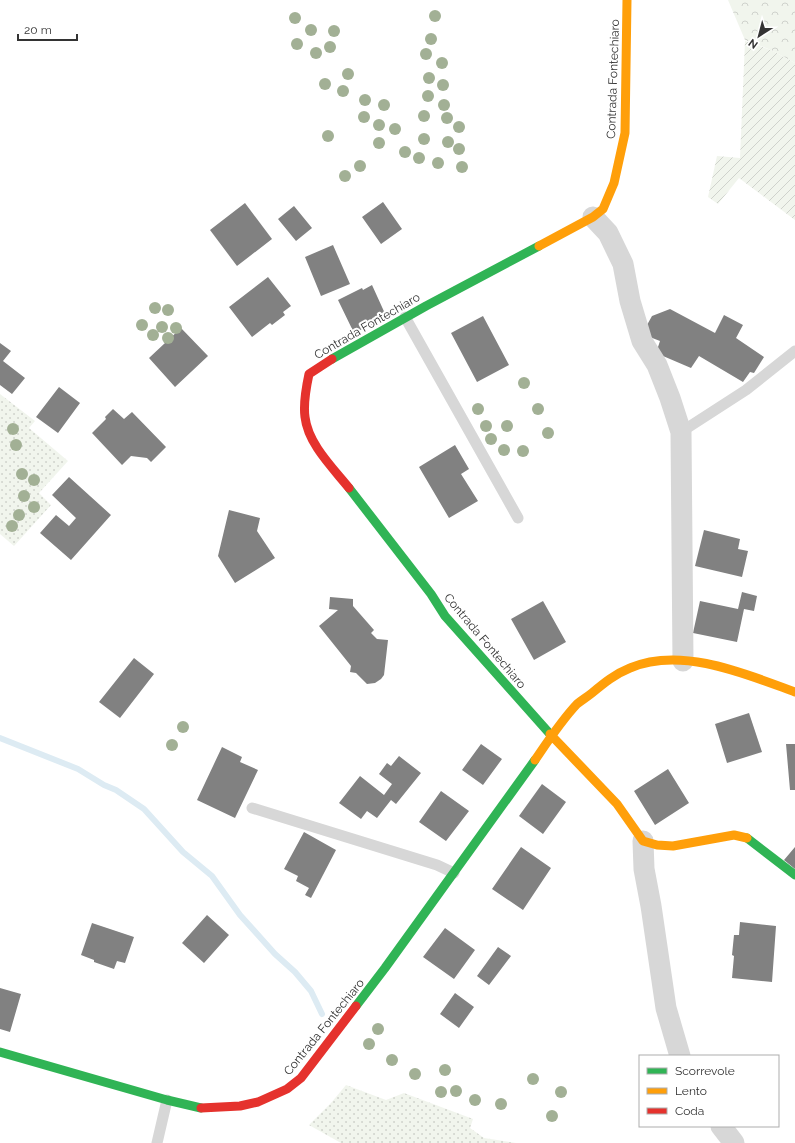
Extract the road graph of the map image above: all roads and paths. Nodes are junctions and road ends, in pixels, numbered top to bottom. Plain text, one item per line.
1 (627, 0) edge
2 (593, 217) junction
3 (405, 317) junction
4 (795, 351) edge
5 (681, 432) junction
6 (518, 518) dead end
7 (683, 661) junction
8 (795, 692) edge
9 (552, 736) junction
10 (252, 808) dead end
11 (642, 841) junction
12 (454, 873) junction
13 (795, 875) edge
14 (0, 1052) edge
15 (680, 1055) edge
16 (167, 1100) junction
17 (722, 1127) edge
18 (157, 1143) edge
19 (734, 1143) edge

1 - 2 street, Contrada Fontechiaro
2 - 3 street, Contrada Fontechiaro
2 - 5 street
3 - 6 lane
3 - 9 street, Contrada Fontechiaro
4 - 5 lane
5 - 7 street
7 - 8 street, Contrada Fontechiaro
7 - 9 street, Contrada Fontechiaro
9 - 11 street
9 - 12 street, Contrada Fontechiaro
10 - 12 lane
11 - 13 street
11 - 15 street
12 - 16 street, Contrada Fontechiaro
14 - 16 street, Contrada Fontechiaro
16 - 18 lane
17 - 19 street

